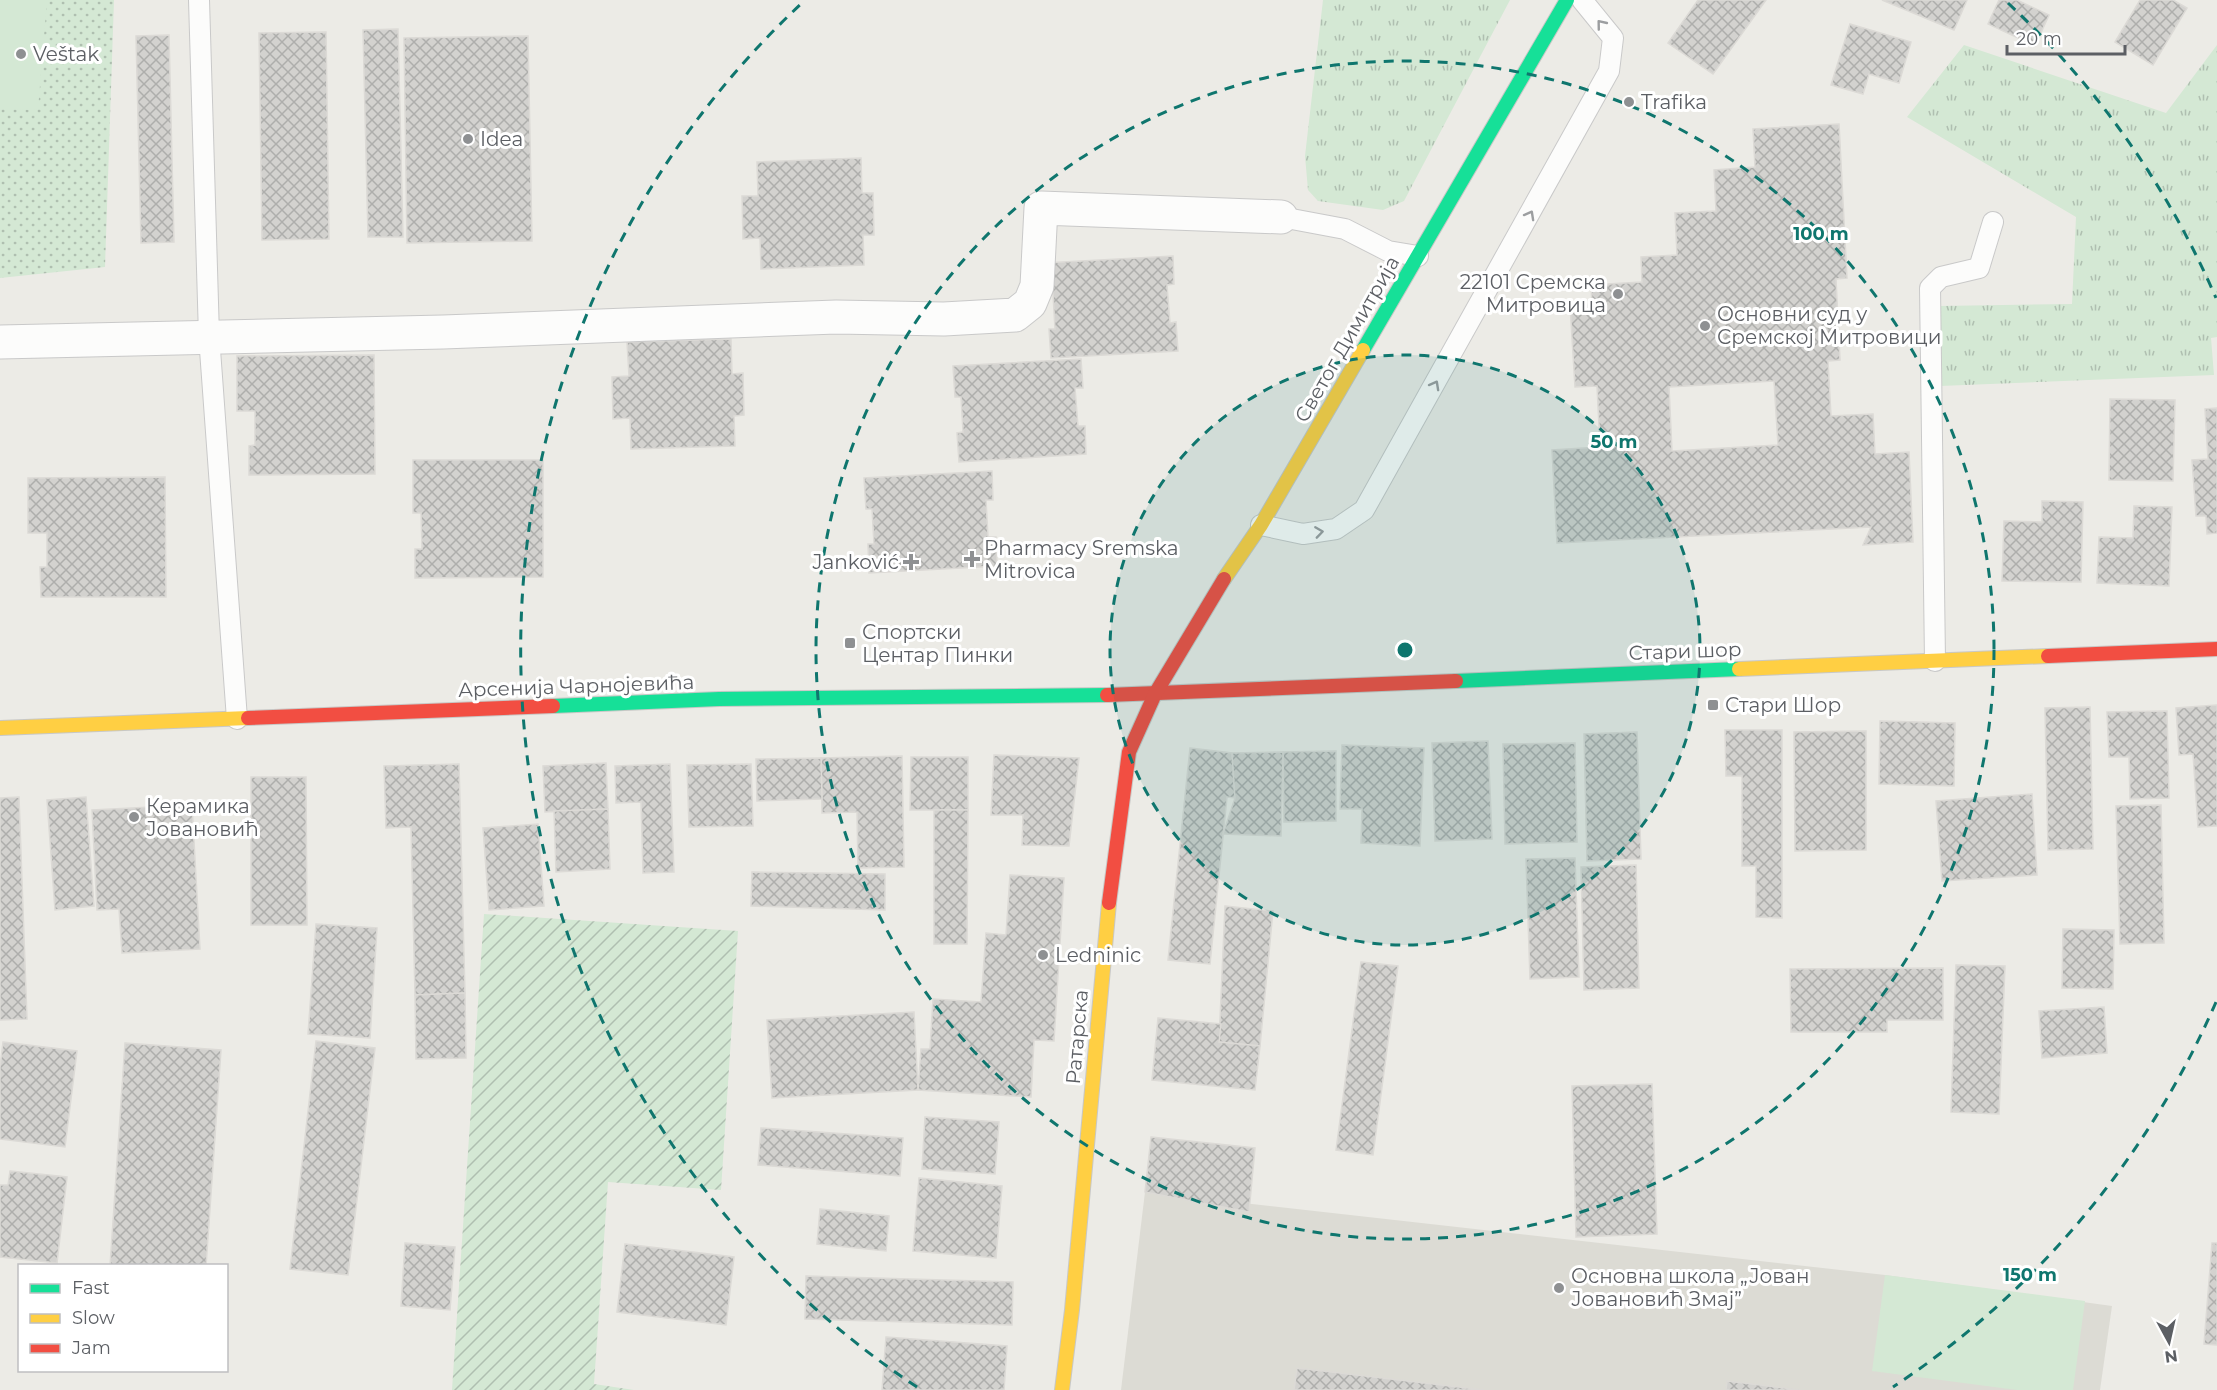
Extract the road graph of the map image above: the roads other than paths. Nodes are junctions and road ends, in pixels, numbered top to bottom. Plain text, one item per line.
1 (199, 0) edge
2 (1567, 0) edge
3 (1582, 0) edge
4 (1281, 217) joint
5 (1993, 222) dead end
6 (1418, 256) junction
7 (209, 336) junction
8 (0, 342) edge
9 (1261, 525) junction
10 (2217, 649) edge
11 (1935, 661) junction
12 (1155, 694) junction
13 (237, 719) junction
14 (0, 728) edge
15 (1062, 1390) edge

1 - 7 lane
2 - 6 main road, Светог Димитрија
9 -> 3 lane
4 - 6 lane
4 - 7 street
5 - 11 lane
6 - 9 main road, Светог Димитрија
7 - 8 street
7 - 13 lane
9 - 12 main road, Светог Димитрија
10 - 11 main road, Стари шор
11 - 12 main road, Стари шор
12 - 13 main road, Арсенија Чарнојевића
12 - 15 main road, Ратарска
13 - 14 main road, Арсенија Чарнојевића

